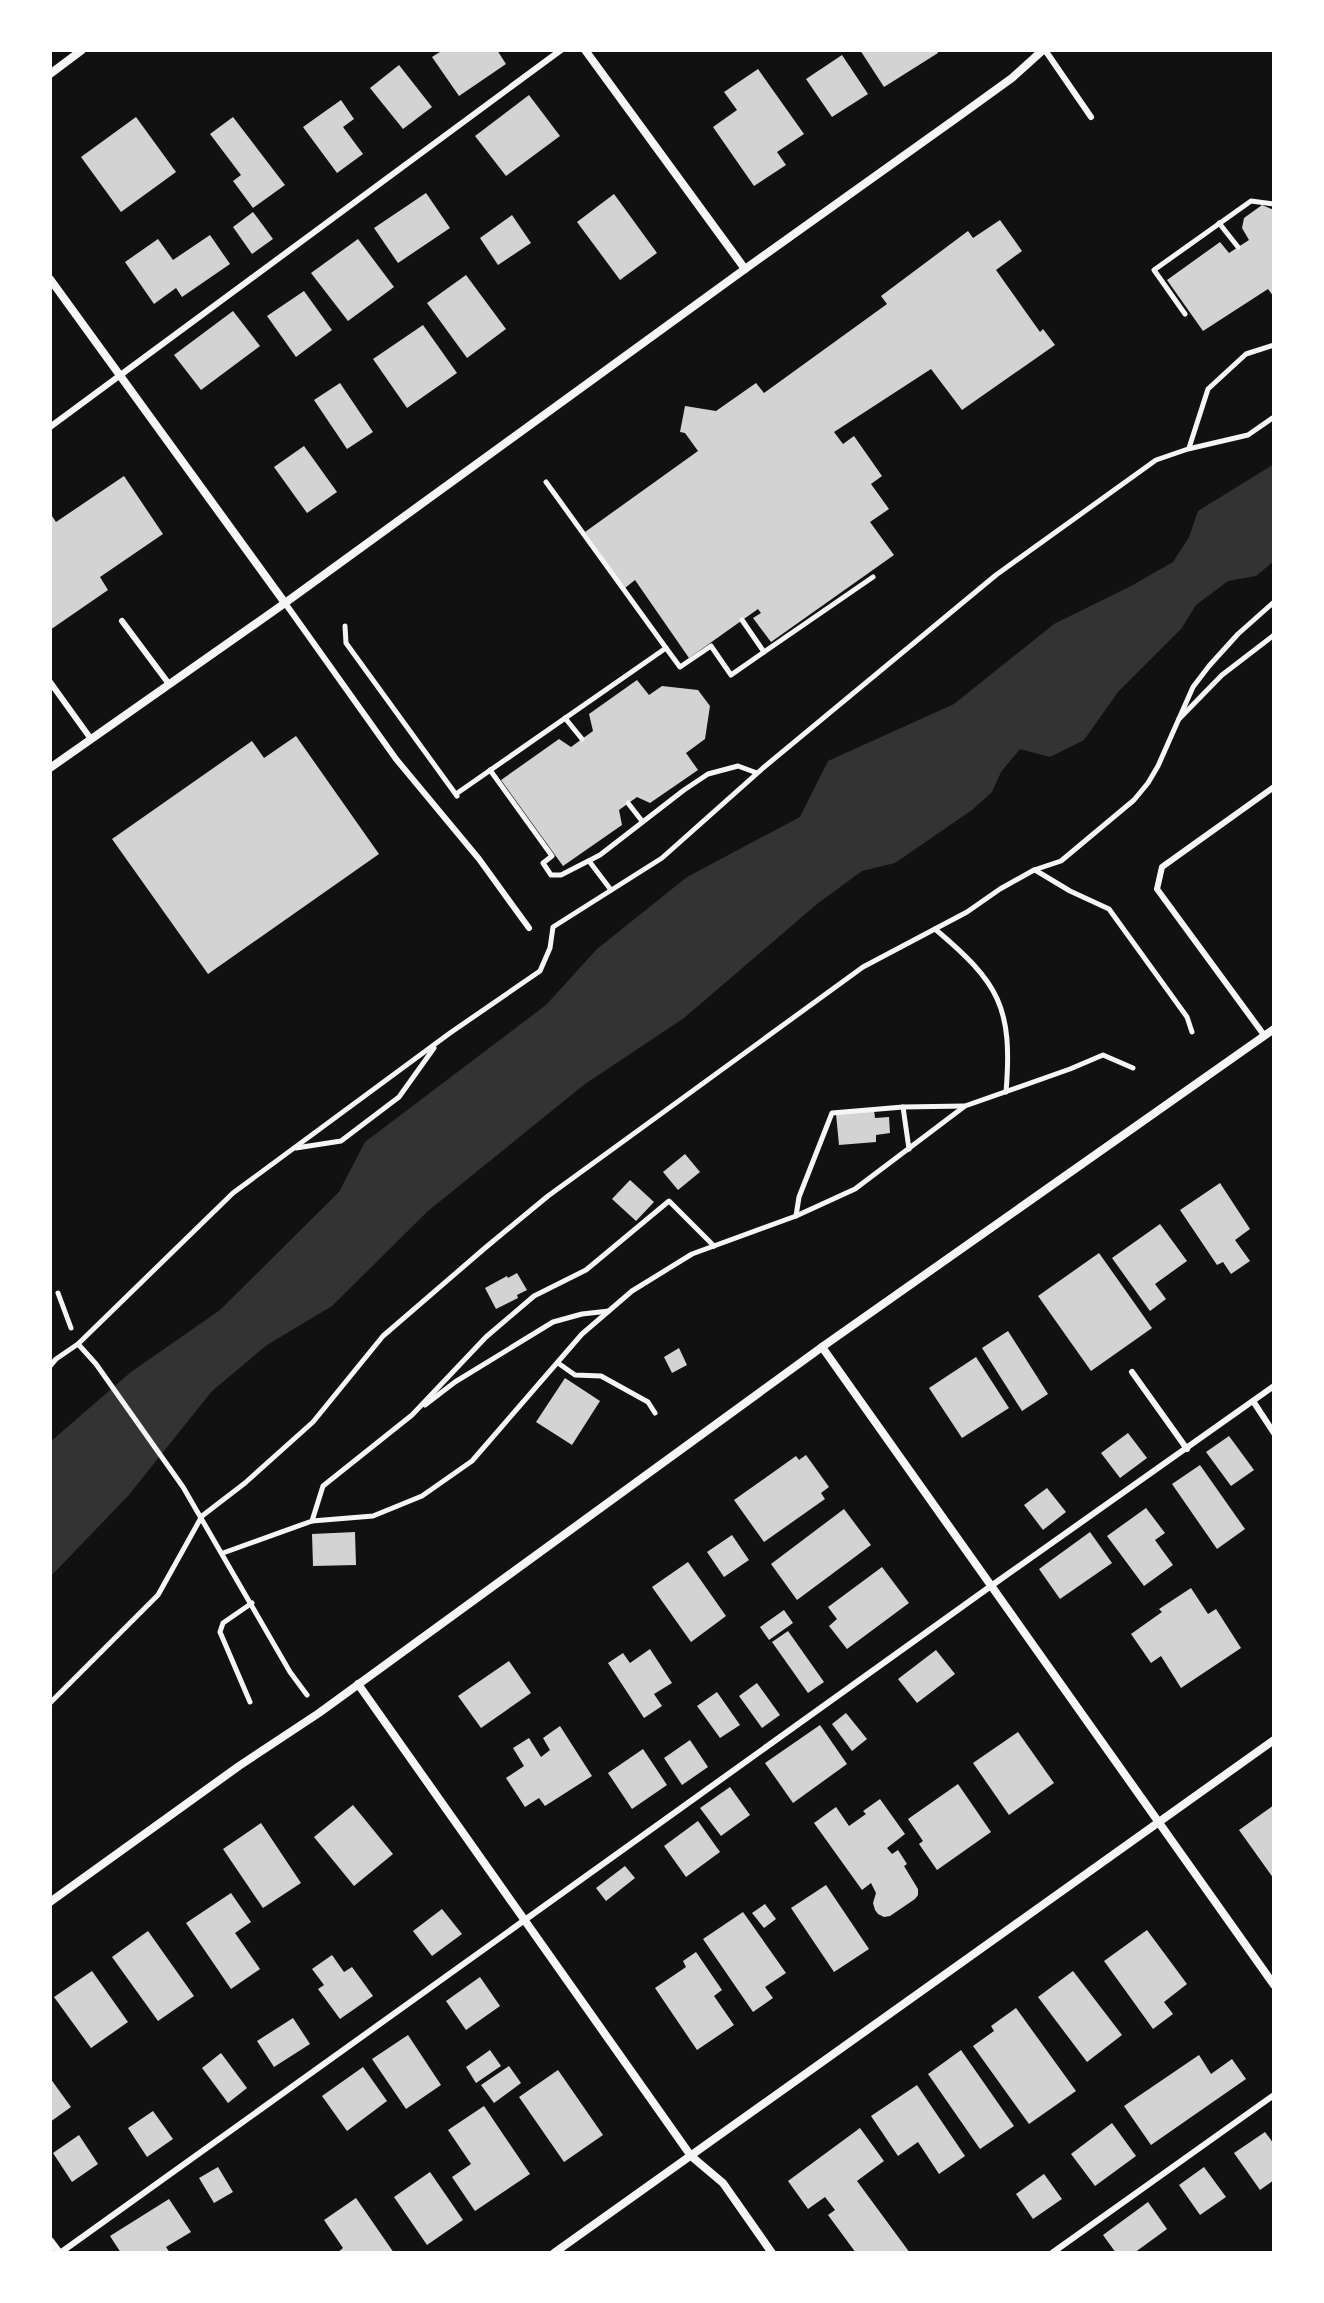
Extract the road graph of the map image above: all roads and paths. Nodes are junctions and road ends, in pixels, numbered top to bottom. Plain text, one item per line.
1 (82, 50) edge
2 (561, 50) edge
3 (585, 50) edge
4 (1044, 50) edge
5 (50, 74) edge
6 (1091, 117) dead end
7 (1274, 204) edge
8 (1219, 223) junction
9 (1238, 247) dead end
10 (745, 269) junction
11 (50, 279) edge
12 (1185, 314) dead end
13 (1274, 345) edge
14 (122, 375) junction
15 (1274, 417) edge
16 (50, 427) edge
17 (1188, 449) junction
18 (546, 482) dead end
19 (873, 577) dead end
20 (1274, 602) edge
21 (285, 603) junction
22 (742, 620) dead end
23 (122, 621) dead end
24 (345, 626) dead end
25 (1274, 635) edge
26 (666, 648) junction
27 (764, 652) junction
28 (50, 682) edge
29 (169, 684) junction
30 (565, 718) junction
31 (1176, 722) junction
32 (91, 739) junction
33 (582, 739) dead end
34 (50, 768) edge
35 (490, 770) junction
36 (757, 773) junction
37 (1274, 787) edge
38 (456, 794) junction
39 (628, 803) dead end
40 (465, 806) dead end
41 (642, 822) junction
42 (589, 861) junction
43 (1034, 870) junction
44 (611, 890) junction
45 (548, 921) dead end
46 (553, 927) junction
47 (529, 928) dead end
48 (935, 929) junction
49 (1274, 1029) edge
50 (1192, 1032) dead end
51 (1264, 1035) junction
52 (437, 1044) junction
53 (1133, 1068) dead end
54 (1006, 1092) junction
55 (965, 1106) junction
56 (903, 1107) junction
57 (295, 1148) junction
58 (909, 1149) junction
59 (796, 1216) junction
60 (714, 1246) junction
61 (58, 1293) dead end
62 (609, 1311) junction
63 (71, 1328) dead end
64 (78, 1344) junction
65 (822, 1347) junction
66 (558, 1363) junction
67 (50, 1366) edge
68 (1132, 1372) dead end
69 (1274, 1386) edge
70 (1253, 1401) junction
71 (655, 1413) dead end
72 (412, 1415) junction
73 (1274, 1433) edge
74 (1187, 1449) junction
75 (202, 1516) junction
76 (312, 1521) junction
77 (223, 1553) junction
78 (991, 1586) junction
79 (252, 1603) junction
80 (358, 1684) junction
81 (250, 1702) dead end
82 (50, 1703) edge
83 (319, 1713) junction
84 (1274, 1740) edge
85 (1159, 1823) junction
86 (50, 1902) edge
87 (523, 1921) junction
88 (1274, 1985) edge
89 (1274, 2095) edge
90 (691, 2156) junction
91 (50, 2241) edge
92 (59, 2253) edge
93 (554, 2253) edge
94 (772, 2253) edge
95 (1052, 2253) edge

1 - 5 street
2 - 14 lane
3 - 10 street
4 - 6 lane
4 - 10 street
7 - 8 path
8 - 9 path
8 - 12 path
10 - 21 street
11 - 14 street
13 - 17 path
14 - 16 lane
14 - 21 street
15 - 17 path
17 - 36 path
18 - 26 path
19 - 27 path
20 - 31 path
21 - 29 street
21 - 47 lane
22 - 27 path
23 - 29 lane
24 - 38 path
25 - 31 path
26 - 27 path
26 - 30 path
28 - 32 lane
29 - 32 street
30 - 33 path
30 - 35 path
31 - 43 path
32 - 34 street
35 - 38 path
35 - 42 path
36 - 41 path
36 - 44 path
37 - 51 lane
38 - 40 path
39 - 41 path
41 - 42 path
42 - 44 path
43 - 48 path
43 - 50 path
44 - 46 path
45 - 46 path
46 - 52 path
48 - 54 path
48 - 75 path
49 - 51 street
51 - 65 street
52 - 57 path
52 - 57 path
53 - 54 path
54 - 55 path
55 - 56 path
55 - 58 path
56 - 58 path
56 - 59 path
57 - 64 path
58 - 59 path
59 - 60 path
60 - 62 path
60 - 72 path
61 - 63 path
62 - 66 path
62 - 72 path
64 - 67 path
64 - 75 path
65 - 78 street
65 - 80 street
66 - 71 path
66 - 76 path
68 - 74 lane
69 - 70 lane
70 - 73 lane
70 - 74 lane
72 - 76 path
74 - 78 lane
75 - 77 path
75 - 82 path
76 - 77 path
77 - 79 path
78 - 85 street
78 - 87 lane
79 - 81 path
79 - 83 path
80 - 83 street
80 - 87 street
83 - 86 street
84 - 85 street
85 - 88 street
85 - 90 street
87 - 90 street
87 - 92 lane
89 - 95 lane
90 - 93 street
90 - 94 street
91 - 92 street

